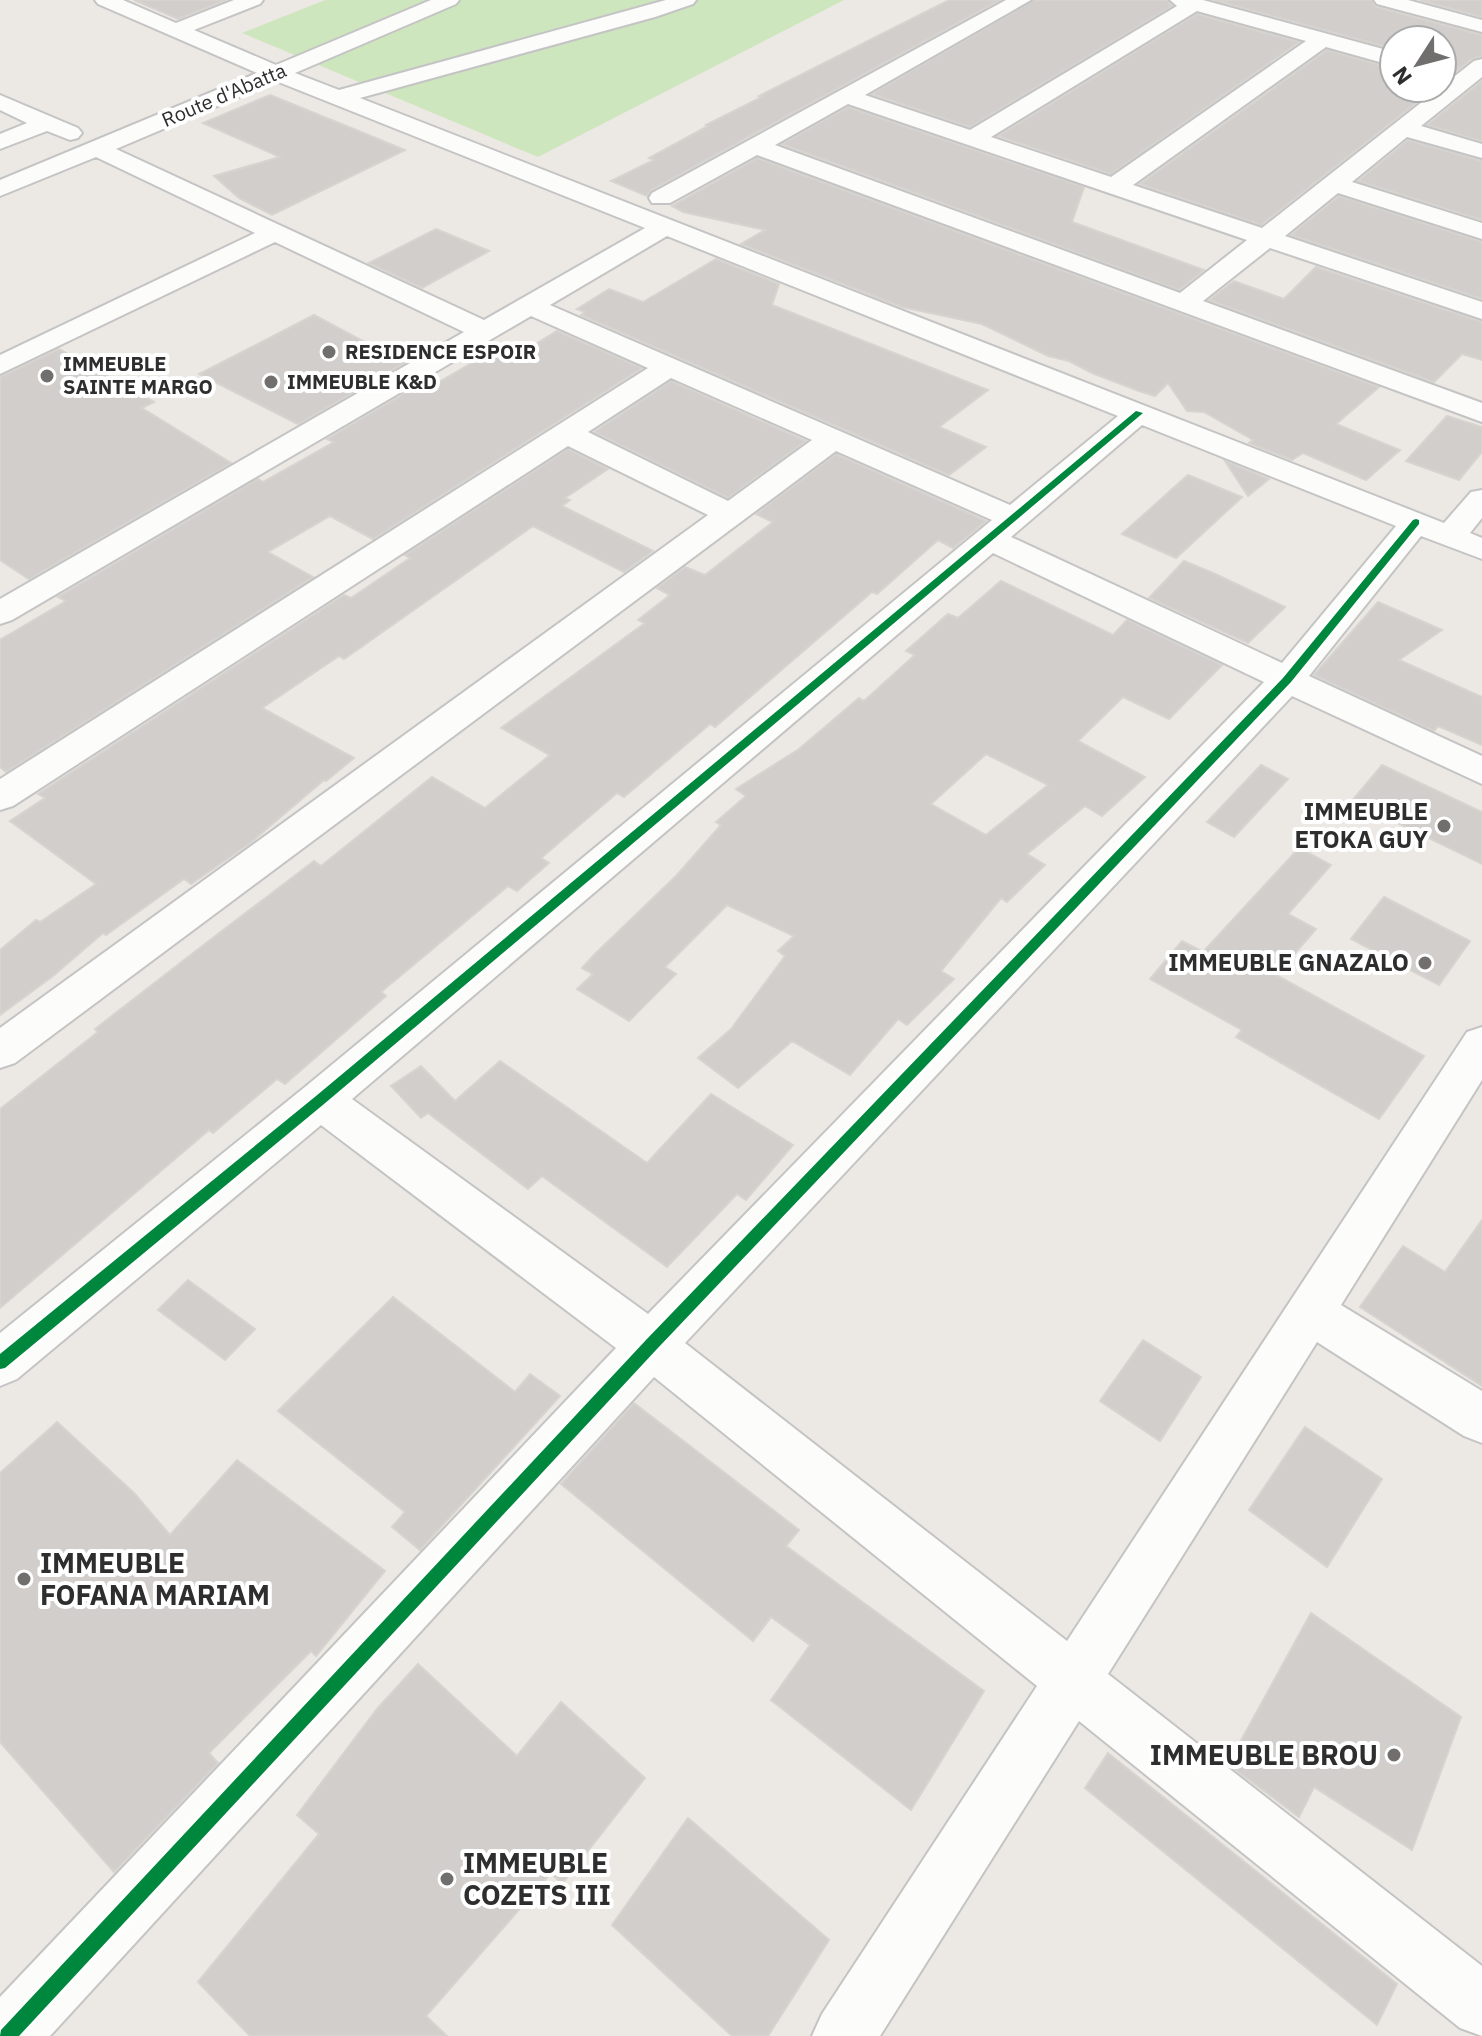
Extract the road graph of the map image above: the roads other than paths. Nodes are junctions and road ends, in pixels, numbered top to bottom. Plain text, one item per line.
1 (105, 0) edge
2 (400, 0) edge
3 (449, 0) edge
4 (686, 0) edge
5 (1021, 0) edge
6 (1384, 0) edge
7 (248, 1) edge
8 (1187, 2) edge
9 (1482, 26) edge
10 (176, 30) junction
11 (1323, 39) junction
12 (1378, 54) edge
13 (249, 62) junction
14 (276, 73) junction
15 (1477, 76) edge
16 (338, 97) junction
17 (849, 97) junction
18 (0, 102) edge
19 (139, 106) dead end
20 (98, 122) dead end
21 (47, 123) junction
22 (1404, 129) junction
23 (70, 133) junction
24 (973, 138) junction
25 (0, 142) edge
26 (758, 147) junction
27 (97, 149) junction
28 (1482, 151) edge
29 (0, 163) edge
30 (1334, 184) junction
31 (1115, 186) junction
32 (0, 189) edge
33 (663, 212) junction
34 (1482, 231) edge
35 (272, 234) junction
36 (1267, 238) junction
37 (1183, 304) junction
38 (532, 307) junction
39 (1482, 311) edge
40 (487, 332) junction
41 (0, 366) edge
42 (671, 366) junction
43 (1139, 413) junction
44 (1482, 413) edge
45 (566, 433) junction
46 (834, 438) junction
47 (1482, 499) edge
48 (732, 515) junction
49 (1002, 529) junction
50 (1433, 529) junction
51 (1482, 549) edge
52 (0, 613) edge
53 (1287, 680) junction
54 (1482, 771) edge
55 (0, 797) edge
56 (1482, 1044) edge
57 (0, 1051) edge
58 (320, 1100) junction
59 (1309, 1311) junction
60 (651, 1345) junction
61 (0, 1363) edge
62 (1482, 1419) edge
63 (1072, 1680) junction
64 (1482, 2006) edge
65 (7, 2036) edge
66 (844, 2036) edge

1 - 10 street
2 - 13 street, Route d'Abatta
3 - 14 street, Route d'Abatta
4 - 16 street
5 - 17 street
6 - 9 street
7 - 10 street
8 - 11 street
8 - 24 street
10 - 13 street
11 - 12 street
11 - 31 street
13 - 14 street
13 - 19 street, Route d'Abatta
14 - 16 street
14 - 27 street, Route d'Abatta
15 - 22 street
16 - 33 street
17 - 24 street
17 - 26 street
18 - 21 street
20 - 23 street
21 - 23 street
21 - 25 street
22 - 28 street
22 - 30 street
23 - 29 street
24 - 31 street
26 - 33 street
26 - 37 street
27 - 32 street, Route d'Abatta
27 - 35 street
30 - 34 street
30 - 36 street
31 - 36 street
33 - 38 street
33 - 43 street
35 - 40 street
35 - 41 street
36 - 37 street
36 - 39 street
37 - 44 street
38 - 40 street
38 - 42 street
40 - 52 street
42 - 45 street
42 - 46 street
43 - 49 street
43 - 50 street
45 - 48 street
45 - 55 street
46 - 48 street
46 - 49 street
47 - 50 street
48 - 57 street
49 - 53 street
49 - 58 street
50 - 51 street
50 - 53 street
53 - 54 street
53 - 60 street
56 - 59 street
58 - 60 street
58 - 61 street
59 - 62 street
59 - 63 street
60 - 63 street
60 - 65 street
63 - 64 street
63 - 66 street

